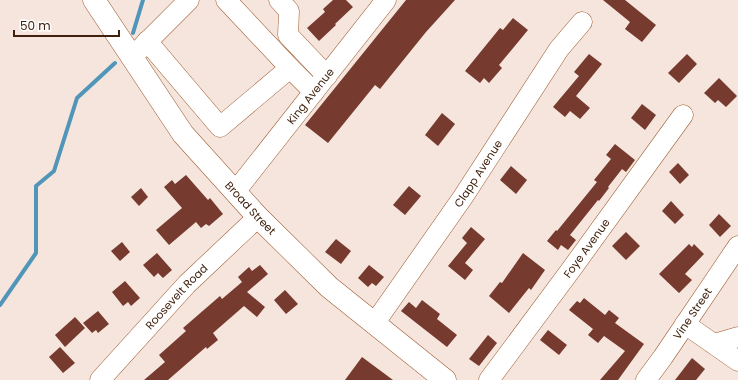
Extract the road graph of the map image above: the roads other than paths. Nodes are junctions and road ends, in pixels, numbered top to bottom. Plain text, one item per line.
1 (94, 0) edge
2 (189, 0) edge
3 (226, 0) edge
4 (279, 0) edge
5 (386, 0) edge
6 (582, 22) dead end
7 (147, 42) junction
8 (132, 58) junction
9 (290, 68) junction
10 (327, 76) junction
11 (314, 92) junction
12 (683, 115) dead end
13 (235, 192) junction
14 (258, 217) junction
15 (738, 248) edge
16 (374, 324) junction
17 (686, 324) junction
18 (738, 337) edge
19 (714, 344) junction
20 (738, 361) edge
21 (436, 377) edge
22 (100, 380) edge
23 (489, 380) edge
24 (646, 380) edge

1 - 8 main road, Broad Street
2 - 7 street
3 - 9 street
4 - 10 street
5 - 10 street, King Avenue
6 - 16 street, Clapp Avenue
7 - 8 street
7 - 9 street
8 - 13 main road, Broad Street
9 - 11 street
10 - 11 street, King Avenue
11 - 13 street, King Avenue
12 - 23 street, Foye Avenue
13 - 14 main road, Broad Street
14 - 16 main road, Broad Street
14 - 22 street, Roosevelt Road
15 - 17 street, Vine Street
16 - 21 main road, Broad Street
17 - 19 street
17 - 24 street, Vine Street
18 - 19 street
19 - 20 street

